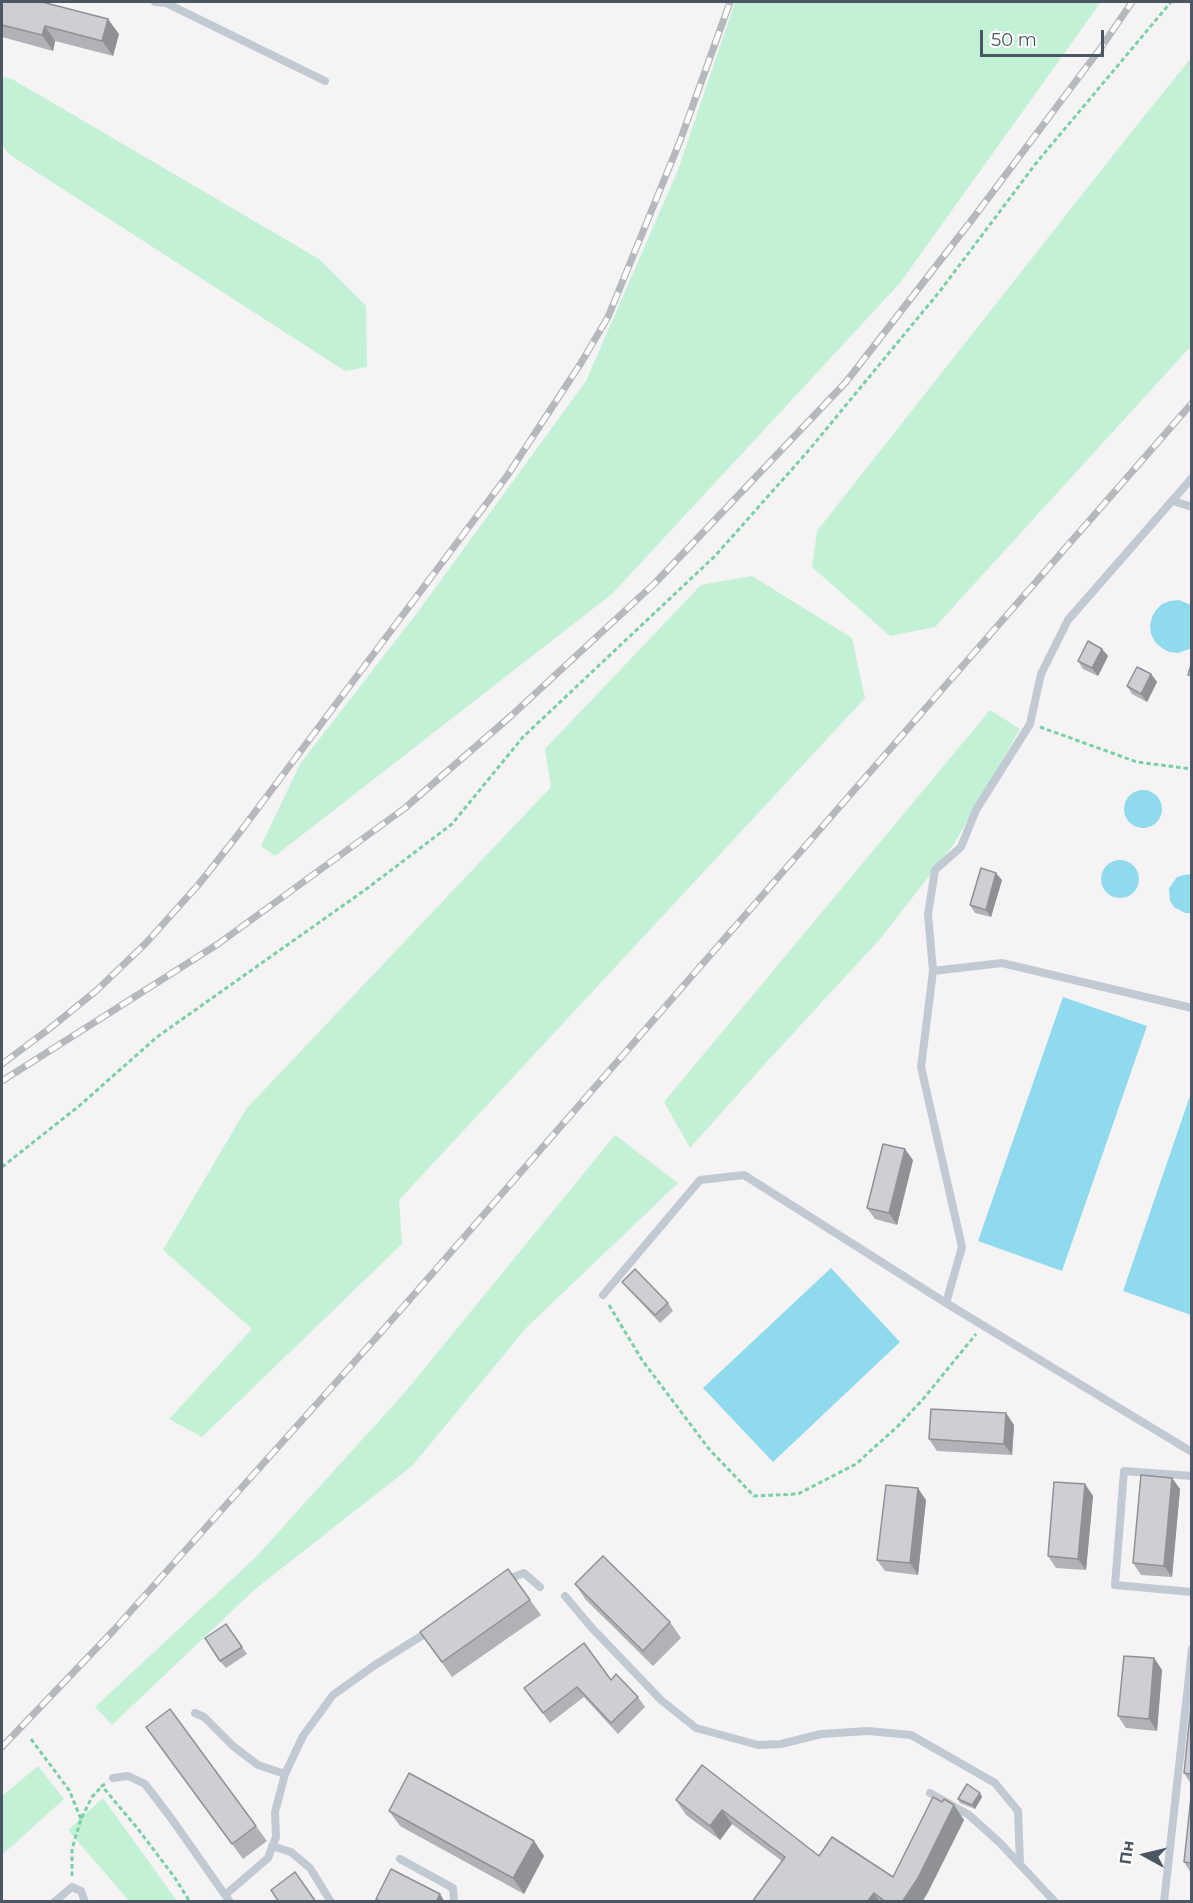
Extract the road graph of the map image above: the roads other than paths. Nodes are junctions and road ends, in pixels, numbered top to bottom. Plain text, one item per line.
1 (155, 2) edge
2 (325, 81) dead end
3 (1191, 478) edge
4 (1173, 501) junction
5 (1191, 507) edge
6 (933, 972) junction
7 (1191, 1008) edge
8 (603, 1295) road end
9 (946, 1303) junction
10 (1191, 1452) edge
11 (1191, 1476) edge
12 (502, 1581) edge
13 (540, 1587) dead end
14 (1191, 1592) edge
15 (565, 1596) dead end
16 (436, 1627) edge
17 (1191, 1649) edge
18 (195, 1713) dead end
19 (285, 1774) junction
20 (113, 1778) road end
21 (930, 1793) dead end
22 (272, 1846) junction
23 (400, 1859) dead end
24 (1020, 1864) junction
25 (228, 1898) edge
26 (54, 1902) edge
27 (85, 1902) edge
28 (331, 1902) edge
29 (454, 1902) edge
30 (1055, 1902) edge
31 (1164, 1902) edge

1 - 2 lane
3 - 4 lane
4 - 5 lane
4 - 6 lane
6 - 7 lane
6 - 9 lane
8 - 9 lane
9 - 10 lane
11 - 14 lane
12 - 13 lane
15 - 24 lane
16 - 19 lane
17 - 31 lane
18 - 19 lane
19 - 22 lane
20 - 25 lane
21 - 24 lane
22 - 25 lane
22 - 28 lane
23 - 29 lane
24 - 30 lane
26 - 27 lane

